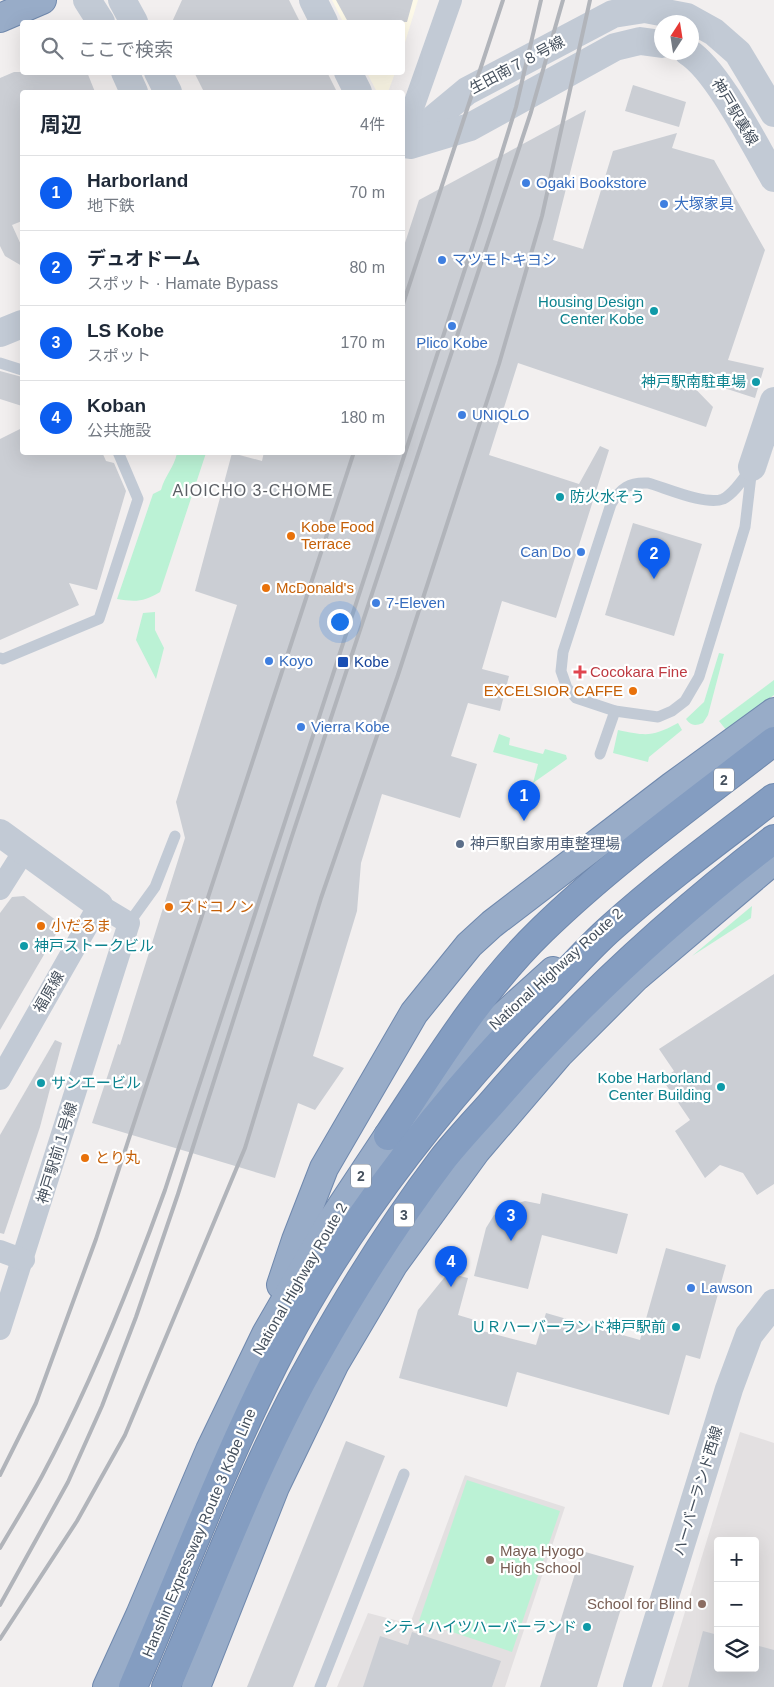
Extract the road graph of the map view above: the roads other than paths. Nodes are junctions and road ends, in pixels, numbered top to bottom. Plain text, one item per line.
1 (42, 0) edge
2 (87, 0) edge
3 (122, 0) edge
4 (313, 0) edge
5 (451, 0) edge
6 (645, 5) edge
7 (0, 18) edge
8 (100, 20) edge
9 (133, 20) edge
10 (323, 20) edge
11 (651, 43) edge
12 (699, 59) edge
13 (126, 75) edge
14 (160, 75) edge
15 (350, 75) edge
16 (133, 90) edge
17 (167, 90) edge
18 (357, 90) edge
19 (774, 114) edge
20 (405, 130) edge
21 (405, 143) edge
22 (405, 145) edge
23 (774, 178) edge
24 (20, 325) edge
25 (0, 333) edge
26 (0, 363) edge
27 (20, 369) edge
28 (771, 418) edge
29 (119, 455) edge
30 (752, 467) junction
31 (0, 658) edge
32 (615, 711) junction
33 (774, 712) edge
34 (774, 741) edge
35 (600, 754) dead end
36 (774, 783) edge
37 (774, 798) edge
38 (0, 833) edge
39 (175, 836) dead end
40 (774, 839) edge
41 (24, 851) junction
42 (774, 860) edge
43 (0, 889) edge
44 (99, 905) junction
45 (129, 923) junction
46 (0, 1079) edge
47 (388, 1136) junction
48 (0, 1251) edge
49 (24, 1260) junction
50 (774, 1303) edge
51 (0, 1328) edge
52 (266, 1334) junction
53 (404, 1474) dead end
54 (107, 1687) edge
55 (133, 1687) edge
56 (166, 1687) edge
57 (196, 1687) edge
58 (320, 1687) edge
59 (637, 1687) edge

1 - 7 highway
2 - 8 street
3 - 9 street
4 - 10 street
5 - 20 street
6 - 11 street
6 - 19 street
6 - 21 street, 生田南７８号線
11 - 22 street, 生田南７８号線
12 - 23 street, 神戸駅裏線
13 - 16 street
14 - 17 street
15 - 18 street
24 - 25 street
26 - 27 lane
28 - 30 street
29 - 31 lane
30 - 32 lane
30 - 32 lane
32 - 35 lane
33 - 52 highway
34 - 47 highway, 2
36 - 47 highway, National Highway Route 2 / 2
37 - 55 highway, Hanshin Expressway Route 3 Kobe Line / 3
38 - 41 street
39 - 45 lane
40 - 56 highway, Hanshin Expressway Route 3 Kobe Line / 3
41 - 43 street
41 - 44 street
42 - 57 highway
44 - 45 street
44 - 46 street, 福原線
45 - 49 street, 神戸駅前１号線
47 - 52 highway, National Highway Route 2 / 2
48 - 49 street
49 - 51 street, 神戸駅前１号線
50 - 59 street, ハーバーランド西線
52 - 54 highway, National Highway Route 2 / 2
53 - 58 lane

